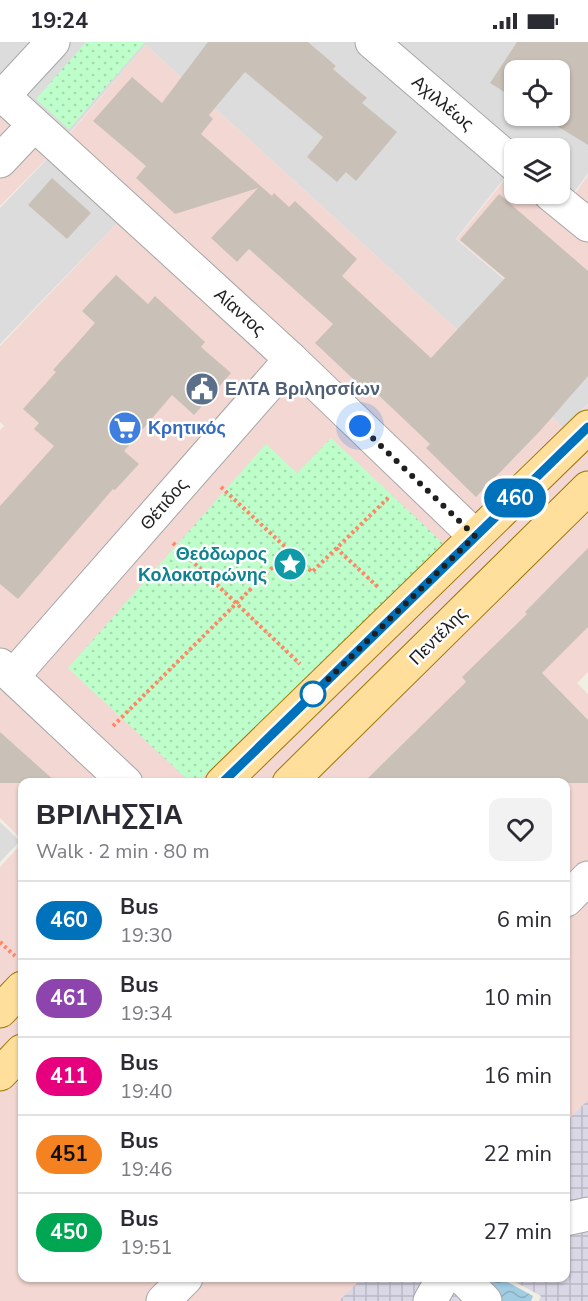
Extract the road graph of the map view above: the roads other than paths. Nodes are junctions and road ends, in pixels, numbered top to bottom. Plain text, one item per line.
1 (53, 42) edge
2 (372, 42) edge
3 (2, 94) edge
4 (34, 125) junction
5 (504, 155) edge
6 (0, 161) edge
7 (562, 204) edge
8 (588, 225) edge
9 (291, 359) junction
10 (588, 427) edge
11 (588, 488) edge
12 (475, 536) junction
13 (6, 671) edge
14 (121, 778) edge
15 (227, 778) edge
16 (294, 778) edge
17 (588, 878) edge
18 (570, 896) edge
19 (18, 992) edge
20 (0, 1011) edge
21 (18, 1055) edge
22 (0, 1074) edge
23 (588, 1214) edge
24 (570, 1218) edge
25 (182, 1282) edge
26 (441, 1282) edge
27 (467, 1282) edge
28 (163, 1301) edge
29 (430, 1301) edge
30 (485, 1301) edge

1 - 3 street
2 - 5 street, Αχιλλέως
3 - 4 street, Αίαντος
4 - 6 street
4 - 9 street, Αίαντος
7 - 8 street
9 - 12 street, Αίαντος
9 - 13 street, Θέτιδος
10 - 12 main road
11 - 16 main road, Πεντέλης
12 - 15 main road
13 - 14 street
17 - 18 street
19 - 20 main road
21 - 22 main road
23 - 24 street
25 - 28 street
26 - 29 street
27 - 30 street

